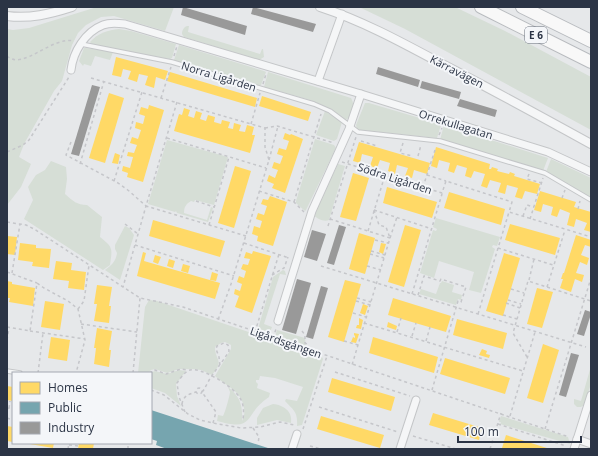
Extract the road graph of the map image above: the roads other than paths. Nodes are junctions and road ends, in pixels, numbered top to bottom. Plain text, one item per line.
1 (72, 7) edge
2 (320, 7) edge
3 (481, 7) edge
4 (522, 7) edge
5 (342, 14) junction
6 (7, 16) edge
7 (591, 41) edge
8 (81, 44) junction
9 (591, 62) edge
10 (71, 70) road end
11 (318, 81) junction
12 (361, 94) junction
13 (350, 125) junction
14 (591, 144) edge
15 (591, 172) edge
16 (591, 200) edge
17 (278, 321) road end
18 (591, 395) edge
19 (416, 400) road end
20 (297, 434) road end
21 (577, 439) junction
22 (591, 444) edge
23 (574, 448) edge
24 (292, 449) edge
25 (400, 449) edge

1 - 6 street
2 - 5 street, Kärravägen
3 - 9 highway, E 6
4 - 7 highway, E 6
5 - 11 street
5 - 14 street, Kärravägen
8 - 10 street, Orrekullagatan
8 - 11 street, Orrekullagatan
8 - 13 lane, Norra Ligården
11 - 12 street, Orrekullagatan
12 - 13 street
12 - 15 street, Orrekullagatan
13 - 16 lane
13 - 17 street
18 - 21 street
19 - 25 street
20 - 24 street
21 - 22 street
21 - 23 street

